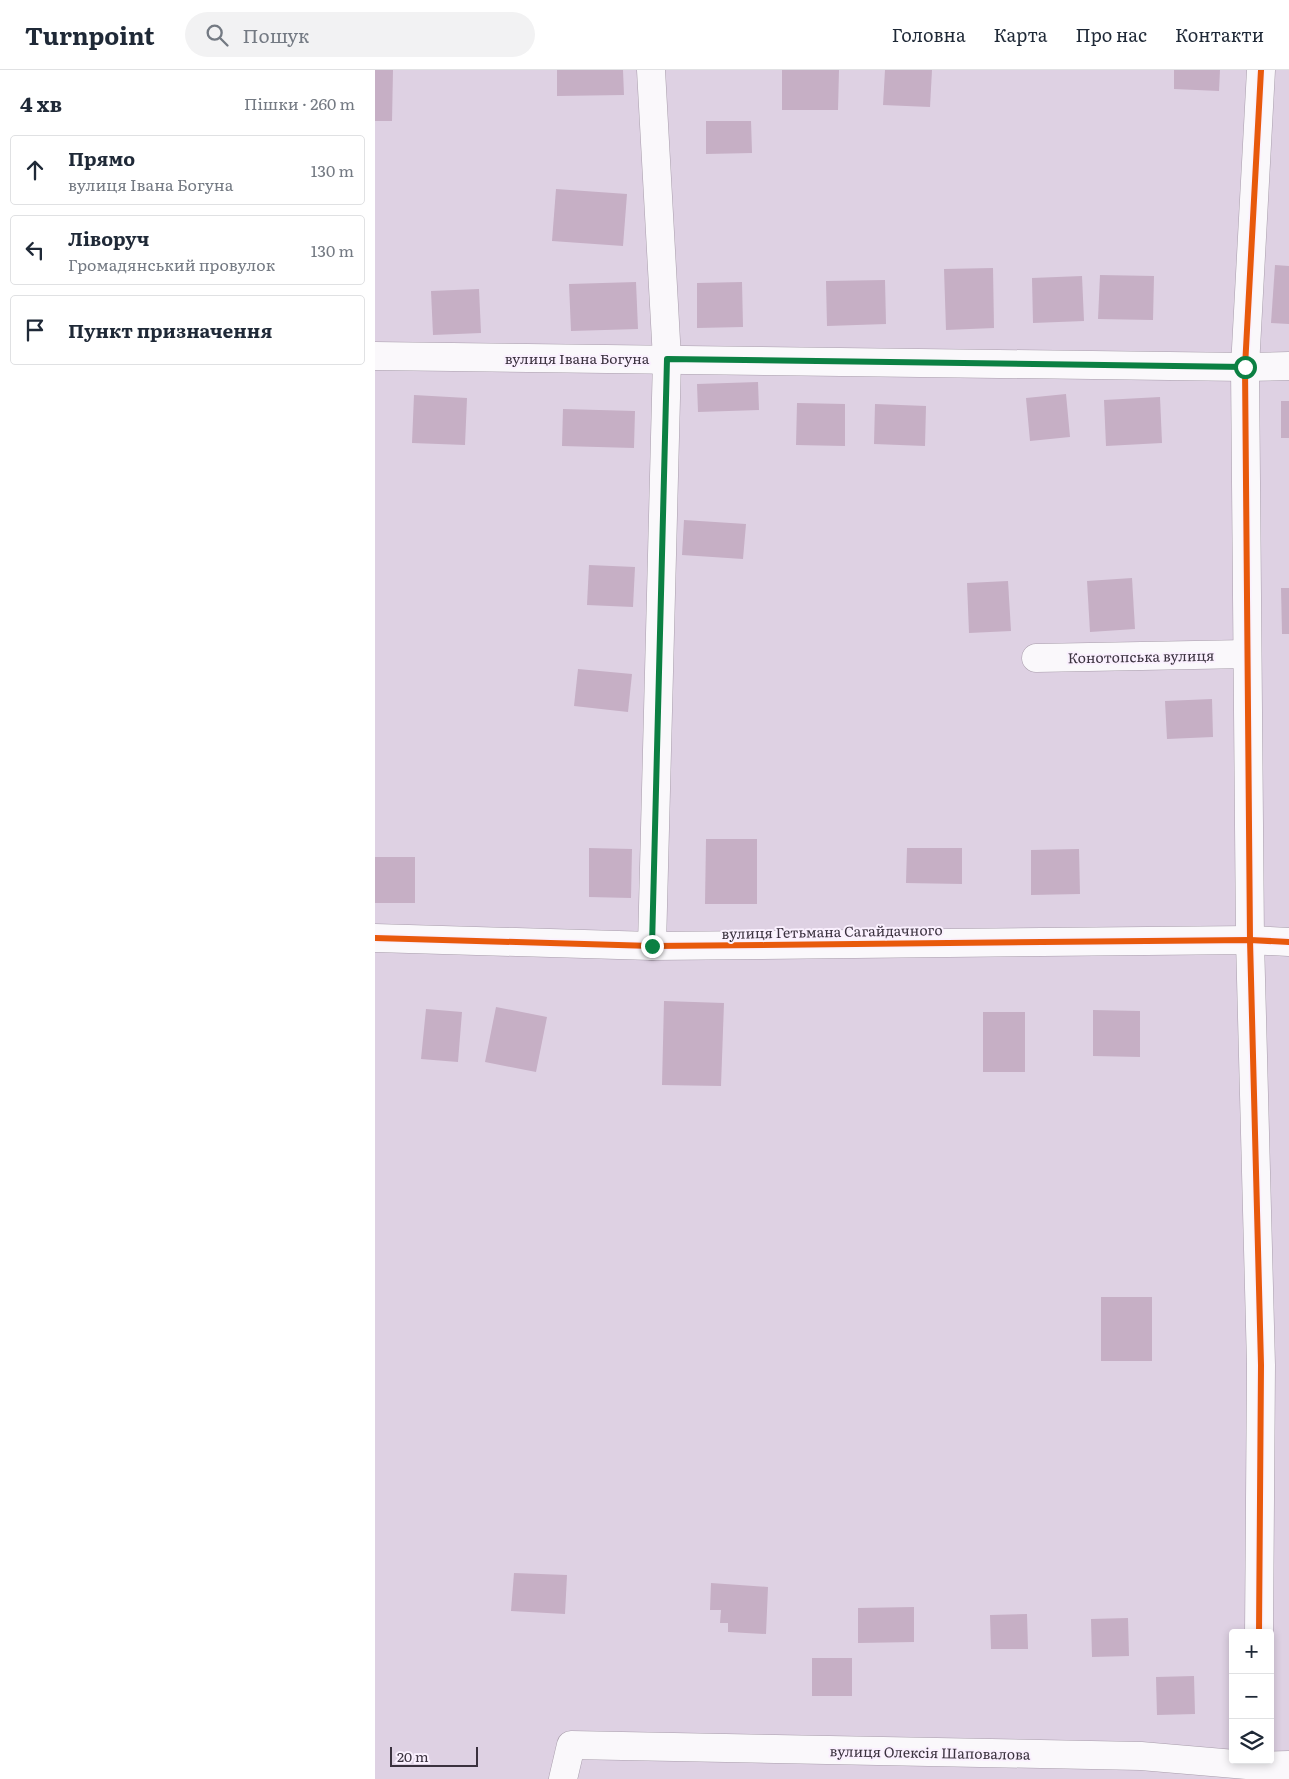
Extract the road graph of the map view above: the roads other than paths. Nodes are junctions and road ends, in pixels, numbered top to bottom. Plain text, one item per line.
1 (651, 70) edge
2 (1261, 70) edge
3 (375, 356) edge
4 (667, 359) junction
5 (1289, 366) edge
6 (1245, 367) junction
7 (1247, 654) junction
8 (1036, 658) dead end
9 (375, 938) edge
10 (1250, 940) junction
11 (1289, 942) edge
12 (652, 946) junction
13 (1259, 1629) edge
14 (1289, 1765) edge
15 (1258, 1769) edge
16 (563, 1779) edge

1 - 4 street
2 - 6 street
3 - 4 street, вулиця Івана Богуна
4 - 6 street, вулиця Івана Богуна
4 - 12 street
5 - 6 street, вулиця Івана Богуна
6 - 7 street
7 - 8 street, Конотопська вулиця
7 - 10 street
9 - 12 street, вулиця Гетьмана Сагайдачного
10 - 11 street, вулиця Гетьмана Сагайдачного
10 - 12 street, вулиця Гетьмана Сагайдачного
10 - 13 street
14 - 15 street, вулиця Олексія Шаповалова
15 - 16 street, вулиця Олексія Шаповалова

